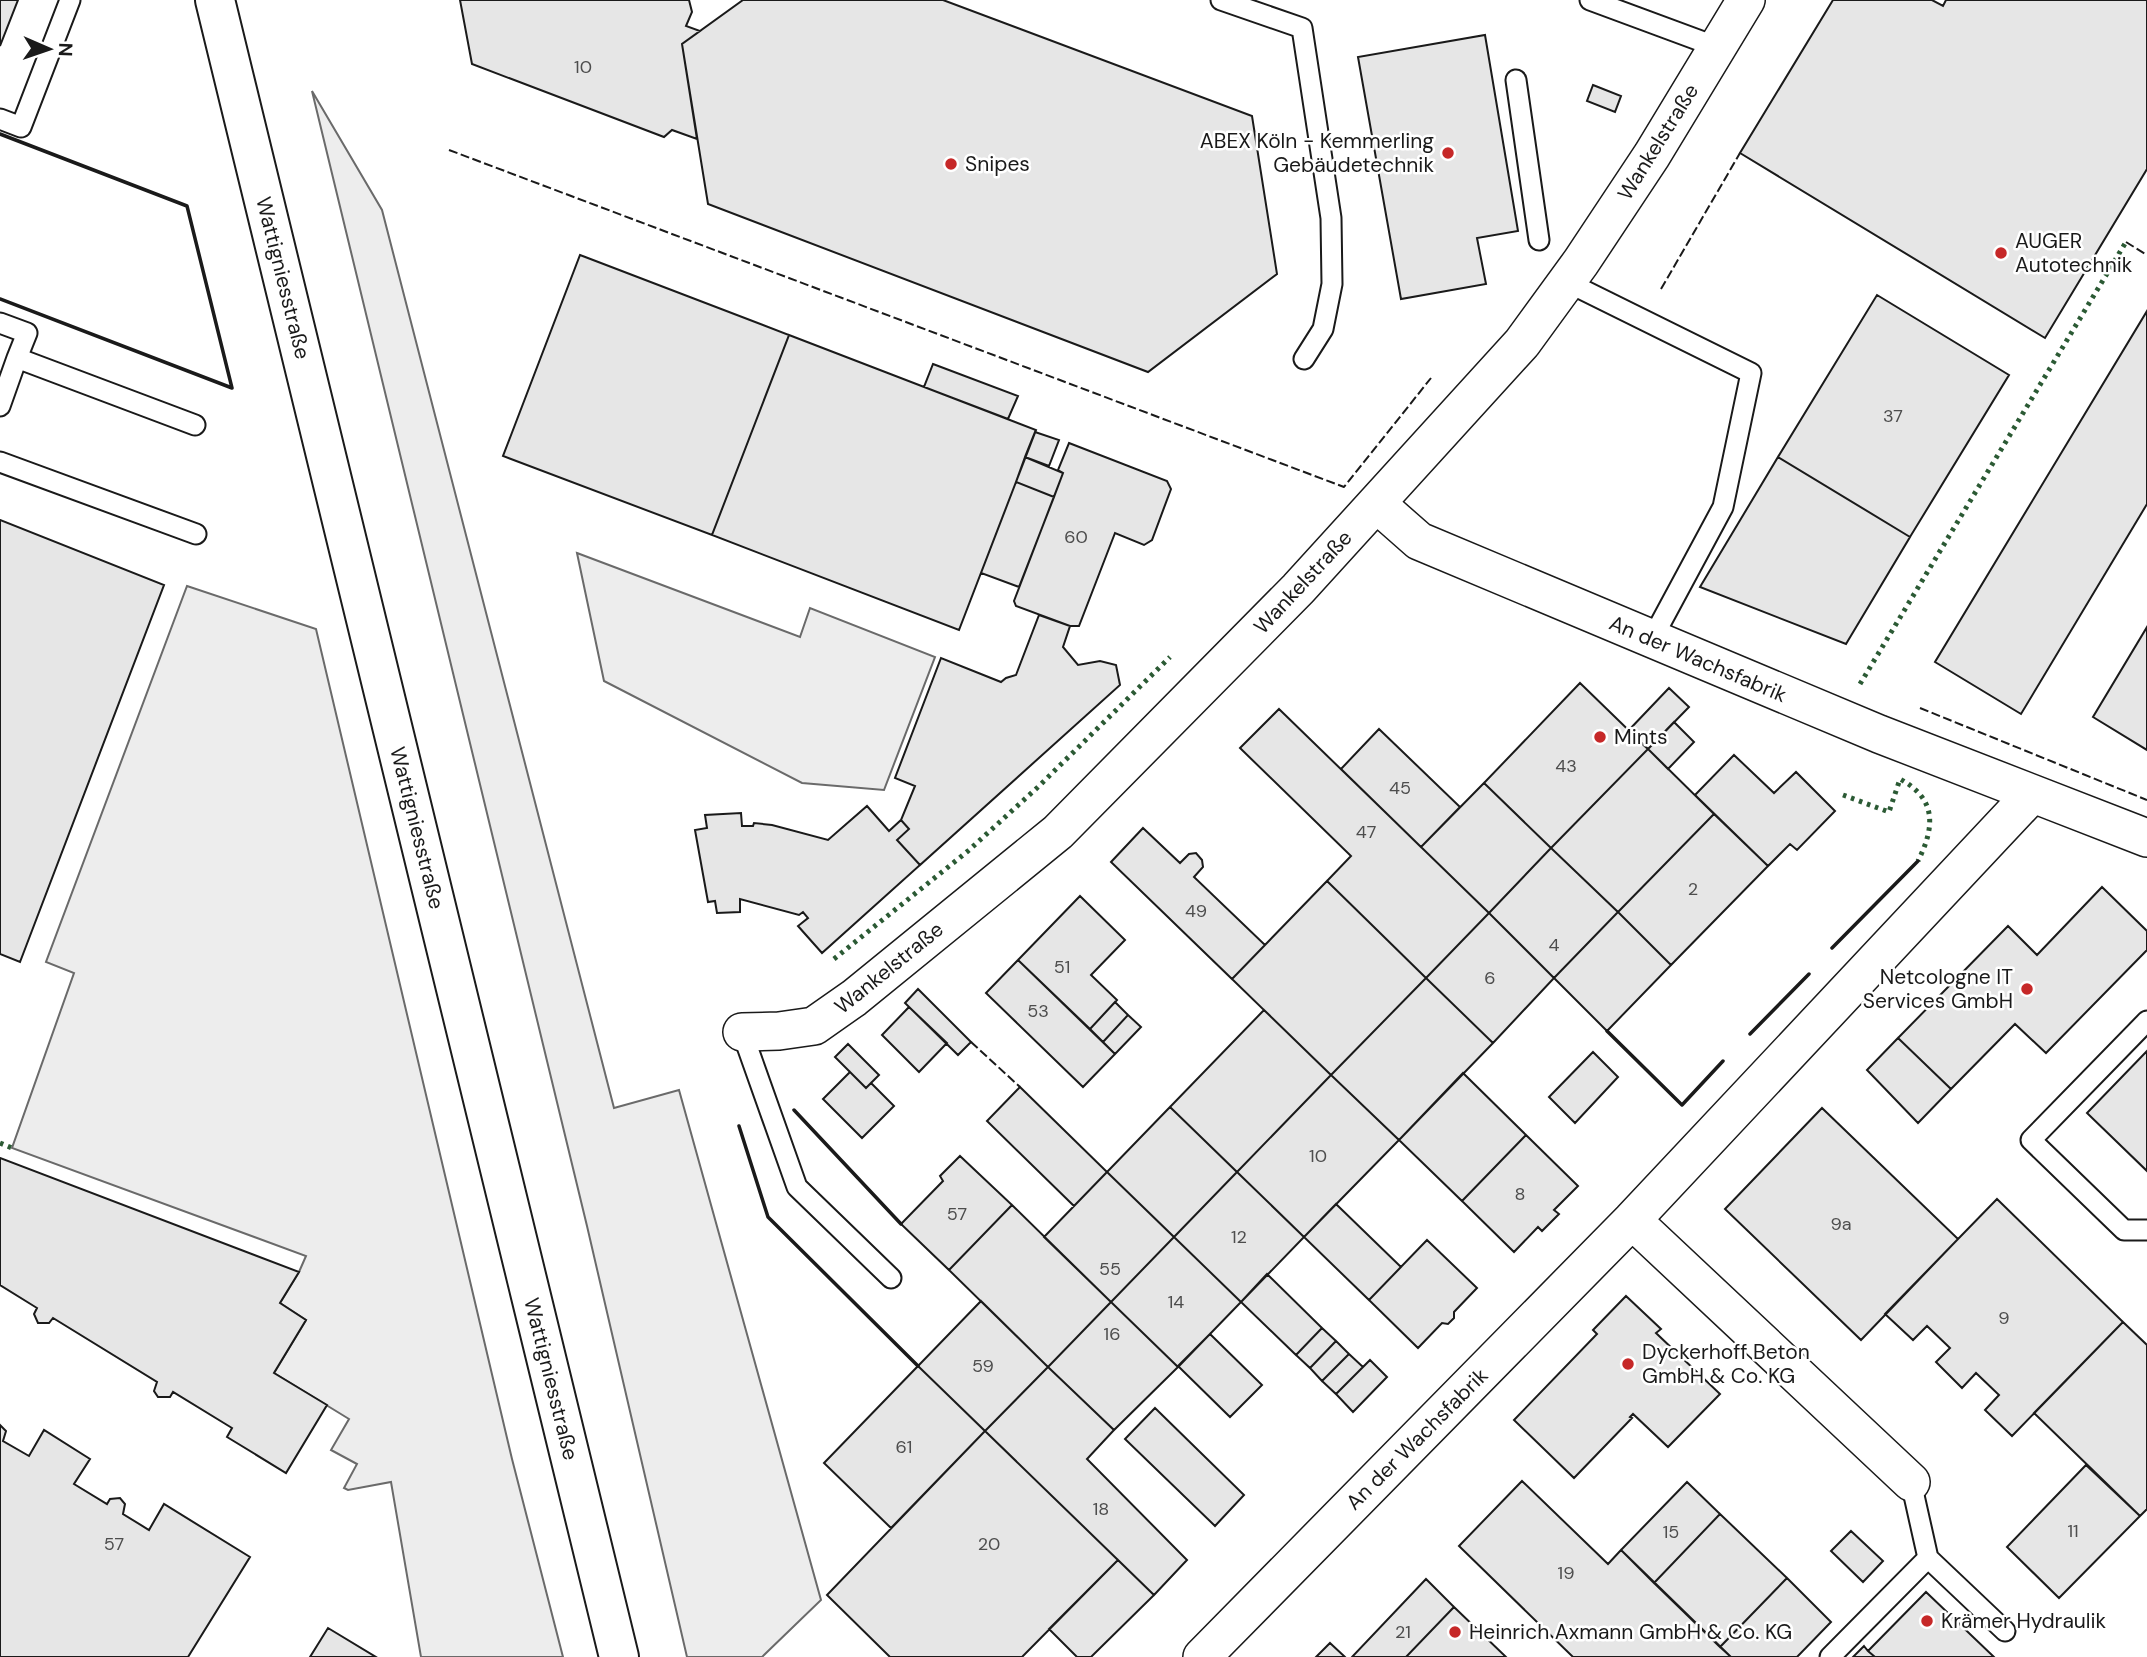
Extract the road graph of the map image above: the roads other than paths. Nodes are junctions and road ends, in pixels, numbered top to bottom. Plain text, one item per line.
1 (70, 0) edge
2 (215, 0) edge
3 (1221, 0) edge
4 (1590, 0) edge
5 (1746, 0) edge
6 (1717, 47) junction
7 (1516, 80) dead end
8 (0, 119) edge
9 (1539, 240) dead end
10 (1567, 282) junction
11 (0, 323) edge
12 (18, 358) junction
13 (1304, 359) dead end
14 (0, 405) edge
15 (195, 425) dead end
16 (0, 462) edge
17 (1377, 504) junction
18 (195, 534) dead end
19 (1652, 639) junction
20 (2031, 794) junction
21 (2147, 838) edge
22 (2147, 1021) edge
23 (742, 1032) joint
24 (1632, 1220) junction
25 (2147, 1230) edge
26 (891, 1278) dead end
27 (1911, 1482) joint
28 (1928, 1558) junction
29 (2005, 1631) dead end
30 (619, 1657) edge
31 (1202, 1657) edge
32 (1830, 1657) edge

1 - 8 lane
2 - 30 main road, Wattigniesstraße
3 - 13 lane
4 - 6 lane
5 - 6 street, Wankelstraße
6 - 10 street, Wankelstraße
7 - 9 lane
10 - 17 street, Wankelstraße
10 - 19 lane
11 - 12 lane
12 - 14 lane
12 - 15 lane
16 - 18 lane
17 - 19 street, An der Wachsfabrik
17 - 23 street, Wankelstraße
19 - 20 street, An der Wachsfabrik
20 - 21 street, An der Wachsfabrik
20 - 24 street, An der Wachsfabrik
22 - 25 lane
23 - 26 lane
24 - 27 street
24 - 31 street, An der Wachsfabrik
27 - 28 lane
28 - 29 lane
28 - 32 lane

